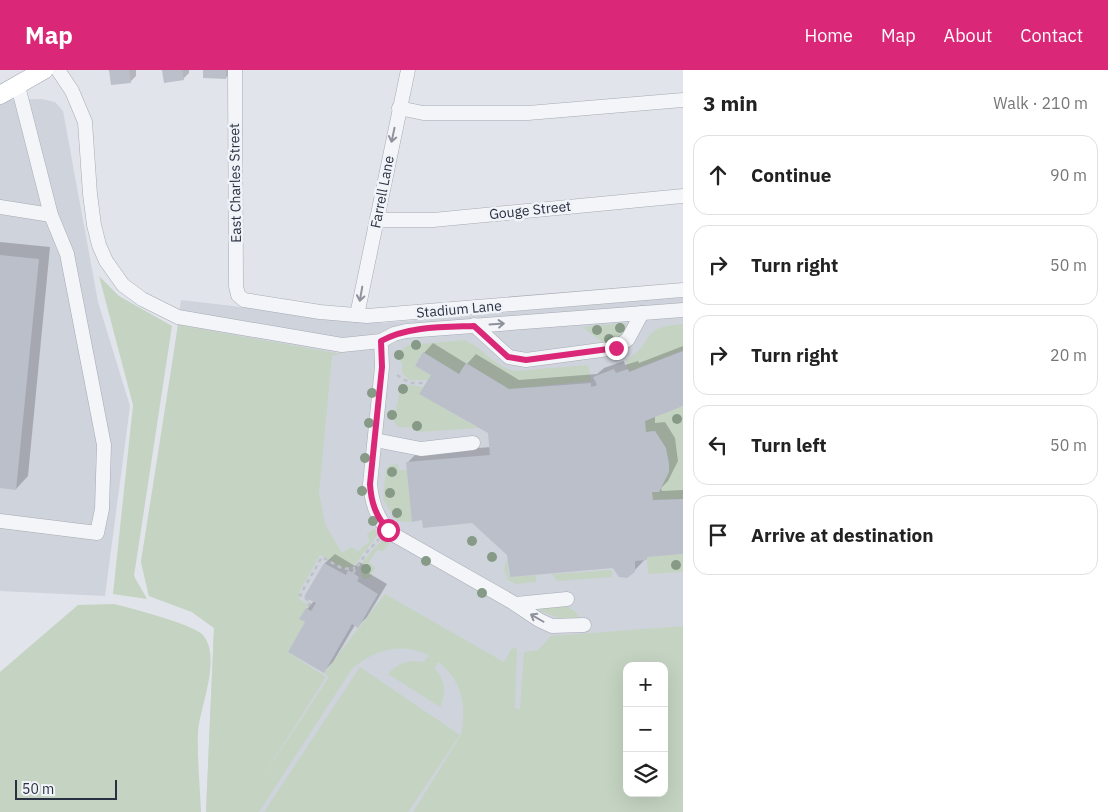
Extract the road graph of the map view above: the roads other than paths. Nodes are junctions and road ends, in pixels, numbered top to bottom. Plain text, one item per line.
1 (44, 70) edge
2 (58, 70) edge
3 (235, 70) edge
4 (408, 70) edge
5 (18, 86) junction
6 (0, 95) edge
7 (683, 100) edge
8 (399, 108) junction
9 (683, 196) edge
10 (0, 207) edge
11 (51, 215) junction
12 (376, 220) junction
13 (683, 290) edge
14 (238, 295) joint
15 (683, 310) edge
16 (642, 313) junction
17 (358, 315) junction
18 (474, 326) junction
19 (381, 341) junction
20 (375, 440) junction
21 (473, 443) dead end
22 (0, 521) edge
23 (567, 599) dead end
24 (516, 604) junction
25 (584, 625) dead end

1 - 5 main road
2 - 19 street
3 - 14 street, East Charles Street
4 - 8 street, Farrell Lane
5 - 6 main road
5 - 11 street
7 - 8 street
8 -> 12 street, Farrell Lane
9 - 12 street, Gouge Street
10 - 11 street
11 - 22 street
12 -> 17 street, Farrell Lane
13 - 17 street, Stadium Lane
14 - 17 street, Stadium Lane
15 - 16 street
18 -> 16 street
16 - 18 street
18 - 19 street
19 - 20 street
20 - 21 street
20 - 24 street
23 - 24 street
25 -> 24 street

